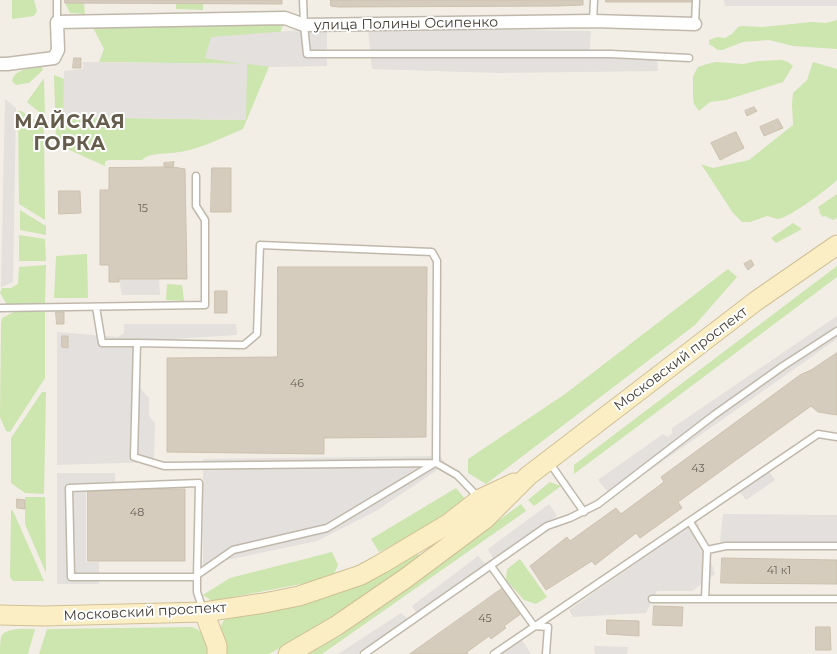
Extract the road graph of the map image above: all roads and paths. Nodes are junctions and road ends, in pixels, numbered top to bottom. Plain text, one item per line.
1 (57, 0) edge
2 (303, 0) edge
3 (594, 0) edge
4 (696, 0) edge
5 (593, 21) junction
6 (57, 22) junction
7 (695, 24) joint
8 (304, 25) junction
9 (688, 58) dead end
10 (0, 64) edge
11 (196, 176) dead end
12 (837, 245) edge
13 (96, 307) junction
14 (0, 308) edge
15 (837, 331) edge
16 (137, 344) junction
17 (837, 437) edge
18 (548, 460) junction
19 (436, 463) junction
20 (528, 476) junction
21 (480, 499) junction
22 (584, 512) junction
23 (690, 522) junction
24 (837, 546) edge
25 (707, 550) junction
26 (491, 566) junction
27 (197, 576) junction
28 (652, 599) dead end
29 (704, 599) junction
30 (837, 599) edge
31 (204, 612) junction
32 (0, 615) edge
33 (534, 626) junction
34 (217, 654) edge
35 (288, 654) edge
36 (364, 654) edge
37 (494, 654) edge
38 (546, 654) edge

1 - 6 lane
2 - 8 lane
3 - 5 lane
4 - 7 lane
5 - 7 street, улица Полины Осипенко
5 - 8 street, улица Полины Осипенко
6 - 8 street, улица Полины Осипенко
6 - 10 street
8 - 9 lane
11 - 13 lane
12 - 18 main road, Московский проспект
13 - 14 lane
13 - 16 lane
15 - 22 lane
16 - 19 lane
16 - 19 lane
17 - 23 lane
18 - 20 main road, Московский проспект
18 - 22 lane
19 - 21 lane
19 - 27 lane
20 - 21 main road, Московский проспект
20 - 35 main road, Московский проспект
21 - 31 main road, Московский проспект
22 - 26 lane
23 - 25 lane
23 - 33 lane
24 - 25 lane
25 - 29 lane
26 - 33 lane
26 - 36 lane
27 - 27 lane
27 - 31 lane
28 - 29 lane
29 - 30 lane
31 - 32 main road, Московский проспект
31 - 34 main road
33 - 37 lane
33 - 38 lane

